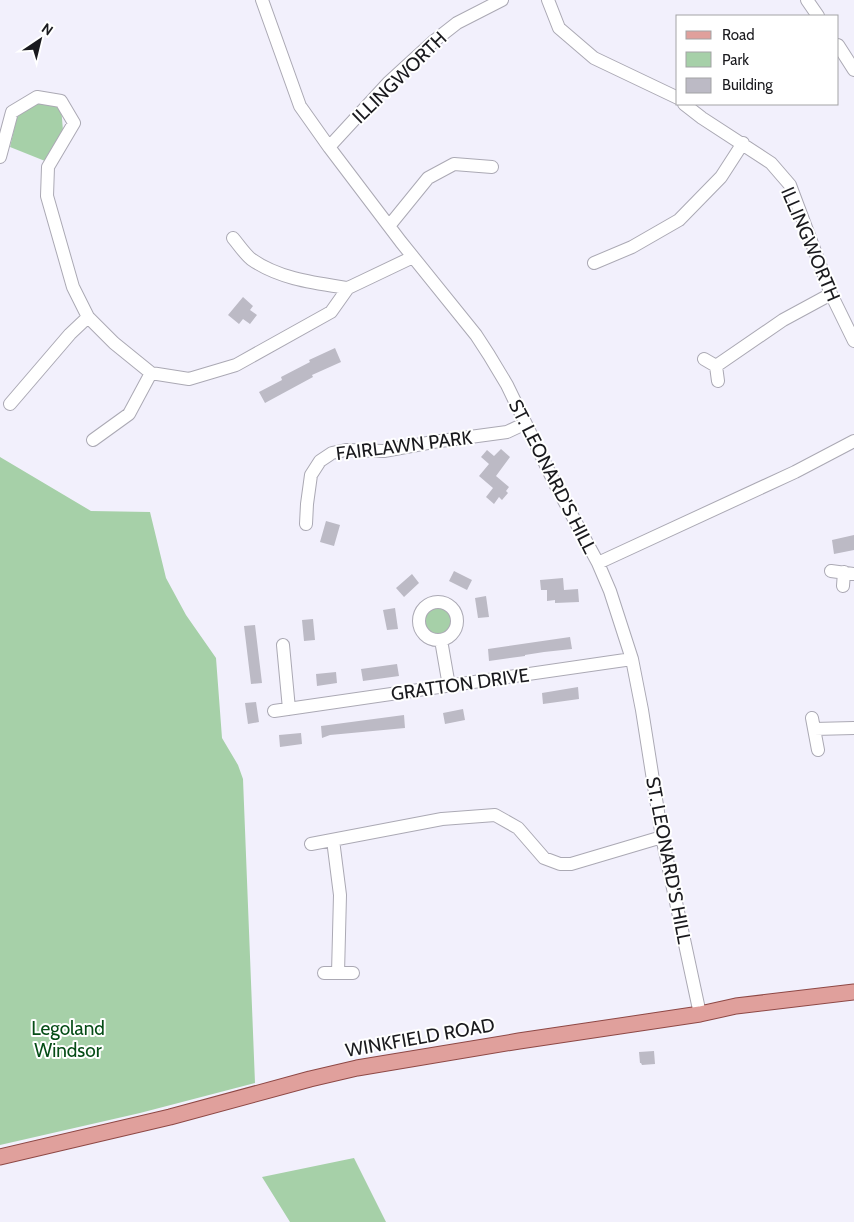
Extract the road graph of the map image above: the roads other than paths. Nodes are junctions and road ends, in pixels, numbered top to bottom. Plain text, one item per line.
1 (262, 0) edge
2 (502, 0) edge
3 (548, 0) edge
4 (807, 0) edge
5 (817, 15) edge
6 (839, 47) edge
7 (854, 70) edge
8 (676, 97) edge
9 (685, 105) edge
10 (743, 143) junction
11 (329, 147) junction
12 (0, 157) edge
13 (492, 167) dead end
14 (389, 226) junction
15 (233, 238) dead end
16 (413, 257) junction
17 (594, 263) dead end
18 (348, 288) junction
19 (832, 294) junction
20 (88, 317) junction
21 (854, 341) edge
22 (704, 359) dead end
23 (716, 366) junction
24 (151, 373) junction
25 (718, 381) dead end
26 (10, 404) dead end
27 (524, 424) junction
28 (93, 440) dead end
29 (854, 441) edge
30 (306, 524) dead end
31 (598, 563) junction
32 (831, 571) dead end
33 (849, 573) edge
34 (843, 586) dead end
35 (441, 640) dead end
36 (283, 644) dead end
37 (632, 659) junction
38 (448, 686) junction
39 (289, 709) junction
40 (274, 711) dead end
41 (854, 728) edge
42 (818, 750) dead end
43 (662, 837) junction
44 (333, 840) junction
45 (311, 844) dead end
46 (324, 973) dead end
47 (338, 973) junction
48 (353, 973) dead end
49 (854, 992) edge
50 (700, 1014) junction
51 (0, 1157) edge

1 - 11 street, ST. LEONARD'S HILL
2 - 11 street, ILLINGWORTH
3 - 8 street
4 - 5 street
6 - 7 street
9 - 10 street, ILLINGWORTH
10 - 17 street
10 - 19 street, ILLINGWORTH
11 - 14 street, ST. LEONARD'S HILL
12 - 20 street
13 - 14 street
14 - 16 street, ST. LEONARD'S HILL
15 - 18 street
16 - 18 street
16 - 27 street, ST. LEONARD'S HILL
18 - 24 street
19 - 21 street, ILLINGWORTH
19 - 23 street
20 - 24 street
20 - 26 street
22 - 23 street
23 - 25 street
24 - 28 street
27 - 30 street, FAIRLAWN PARK
27 - 31 street, ST. LEONARD'S HILL
29 - 31 street
31 - 37 street, ST. LEONARD'S HILL
32 - 33 street
33 - 34 street
35 - 38 street
36 - 39 street
37 - 38 street, GRATTON DRIVE
37 - 43 street, ST. LEONARD'S HILL
38 - 39 street, GRATTON DRIVE
39 - 40 street, GRATTON DRIVE
41 - 42 street
43 - 44 street
43 - 50 street, ST. LEONARD'S HILL
44 - 45 street
44 - 47 street
46 - 47 street
47 - 48 street
49 - 50 main road, WINKFIELD ROAD
50 - 51 main road, WINKFIELD ROAD

